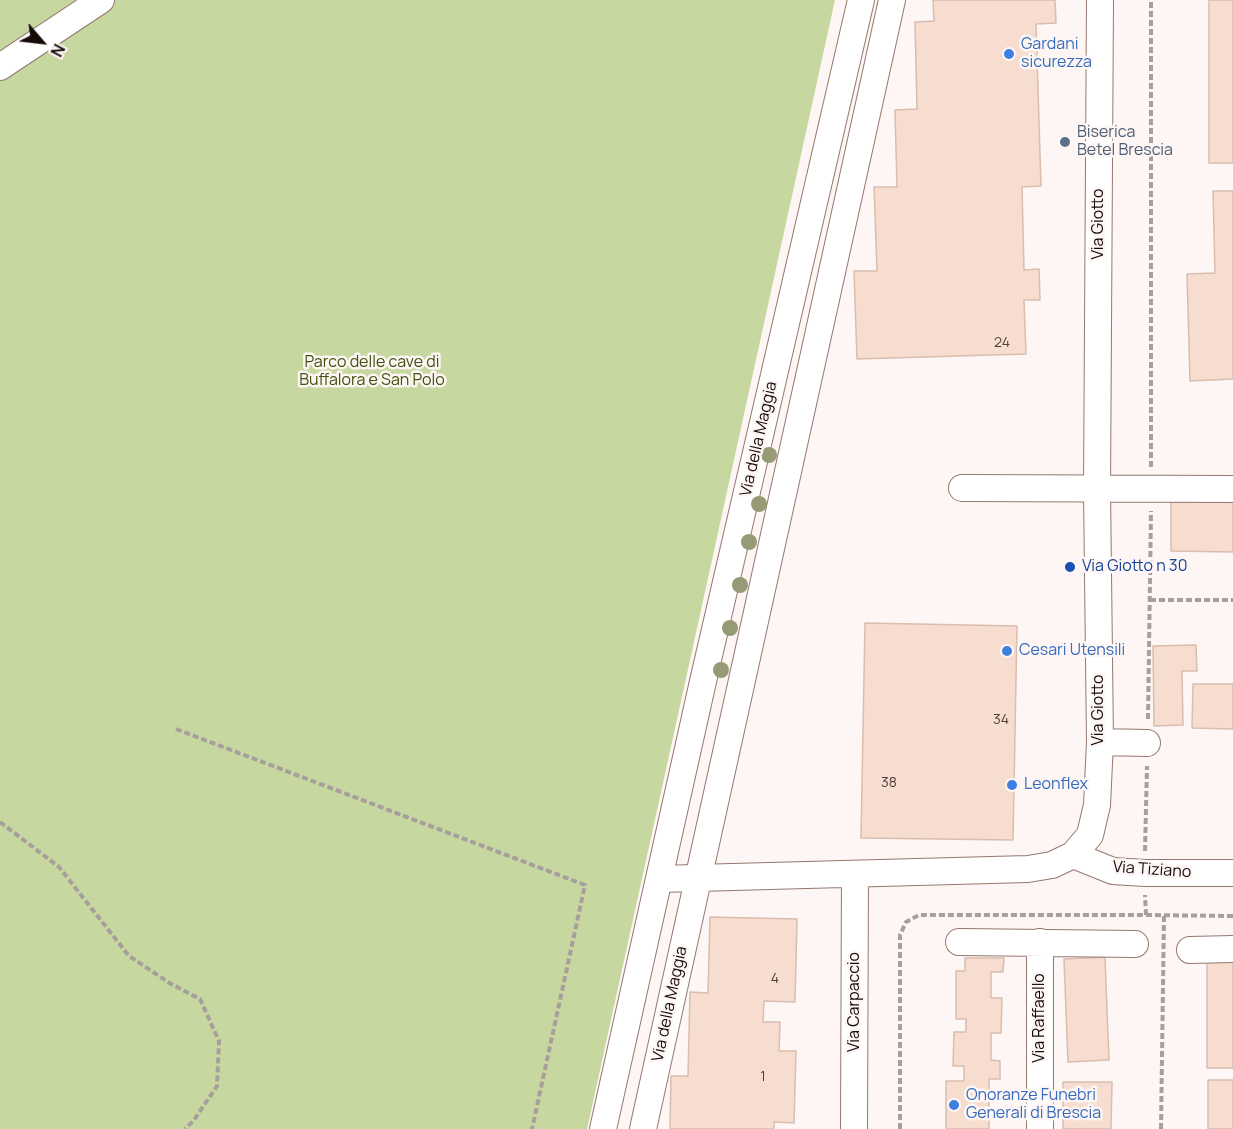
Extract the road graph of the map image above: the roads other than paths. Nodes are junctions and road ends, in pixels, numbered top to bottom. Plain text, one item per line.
1 (101, 0) edge
2 (861, 0) edge
3 (892, 0) edge
4 (1100, 0) edge
5 (0, 67) edge
6 (962, 488) dead end
7 (1097, 489) junction
8 (1233, 489) edge
9 (1100, 742) junction
10 (1147, 743) dead end
11 (1073, 855) junction
12 (1233, 873) edge
13 (855, 874) junction
14 (698, 878) junction
15 (659, 879) junction
16 (959, 942) dead end
17 (1040, 942) junction
18 (1135, 944) dead end
19 (1233, 949) edge
20 (1190, 950) dead end
21 (603, 1129) edge
22 (643, 1129) edge
23 (855, 1129) edge
24 (1040, 1129) edge

1 - 5 street
2 - 15 street, Via della Maggia
3 - 14 street, Via della Maggia
4 - 7 street, Via Giotto
6 - 7 street
7 - 8 street
7 - 9 street, Via Giotto
9 - 10 street
9 - 11 street, Via Giotto
11 - 12 street, Via Tiziano
11 - 13 street
13 - 14 street
13 - 23 street, Via Carpaccio
14 - 15 street
14 - 22 street, Via della Maggia
15 - 21 street, Via della Maggia
16 - 17 street
17 - 18 street
17 - 24 street, Via Raffaello
19 - 20 street

